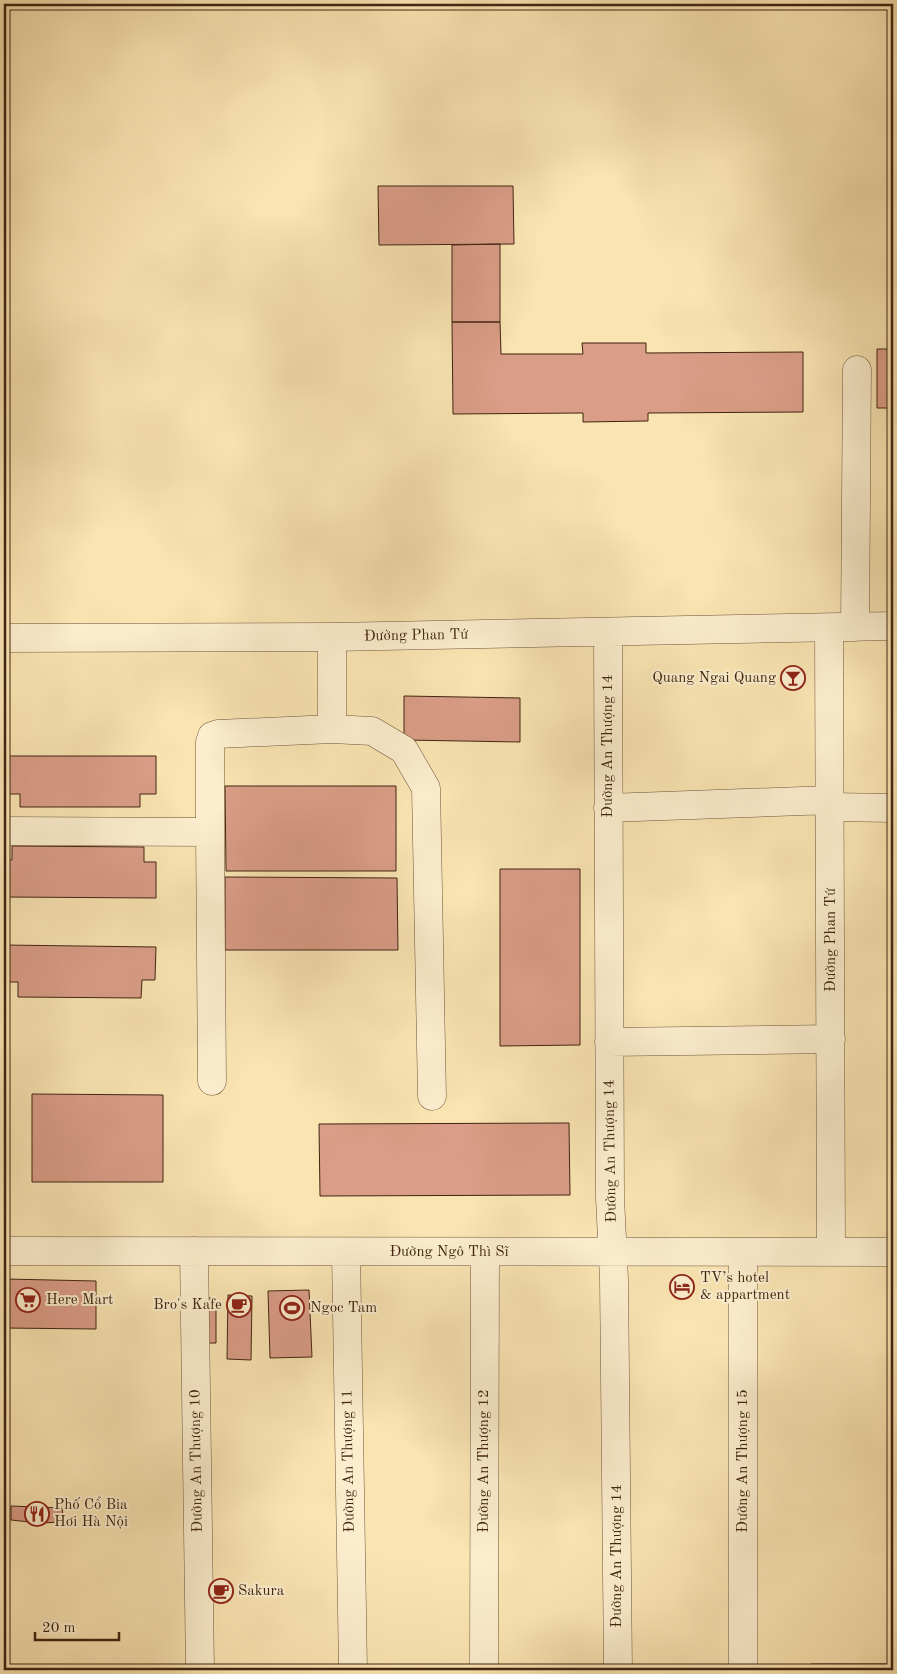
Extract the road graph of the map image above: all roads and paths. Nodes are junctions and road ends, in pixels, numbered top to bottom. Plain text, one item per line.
1 (856, 370) dead end
2 (893, 626) edge
3 (842, 628) junction
4 (608, 632) junction
5 (332, 637) junction
6 (4, 638) edge
7 (332, 730) junction
8 (830, 803) junction
9 (608, 808) junction
10 (893, 808) edge
11 (4, 831) edge
12 (210, 832) junction
13 (831, 1038) junction
14 (609, 1042) junction
15 (212, 1081) dead end
16 (432, 1096) dead end
17 (4, 1251) edge
18 (194, 1252) junction
19 (346, 1252) junction
20 (484, 1252) junction
21 (614, 1252) junction
22 (743, 1252) junction
23 (831, 1252) junction
24 (893, 1252) edge
25 (200, 1670) edge
26 (354, 1670) edge
27 (484, 1670) edge
28 (618, 1670) edge
29 (744, 1670) edge

1 - 3 street
2 - 3 street, Đường Phan Tứ
3 - 4 street, Đường Phan Tứ
3 - 8 street, Đường Phan Tứ
4 - 5 street, Đường Phan Tứ
4 - 9 street, Đường An Thượng 14
5 - 6 street, Đường Phan Tứ
5 - 7 street
7 - 12 street
7 - 16 street
8 - 9 street
8 - 10 street
8 - 13 street, Đường Phan Tứ
9 - 14 street, Đường An Thượng 14
11 - 12 street
12 - 15 street
13 - 14 street
13 - 23 street, Đường Phan Tứ
14 - 21 street, Đường An Thượng 14
17 - 18 street, Đường Ngô Thì Sĩ
18 - 19 street, Đường Ngô Thì Sĩ
18 - 25 street, Đường An Thượng 10
19 - 20 street, Đường Ngô Thì Sĩ
19 - 26 street, Đường An Thượng 11
20 - 21 street, Đường Ngô Thì Sĩ
20 - 27 street, Đường An Thượng 12
21 - 22 street, Đường Ngô Thì Sĩ
21 - 28 street, Đường An Thượng 14
22 - 23 street, Đường Ngô Thì Sĩ
22 - 29 street, Đường An Thượng 15
23 - 24 street, Đường Ngô Thì Sĩ

